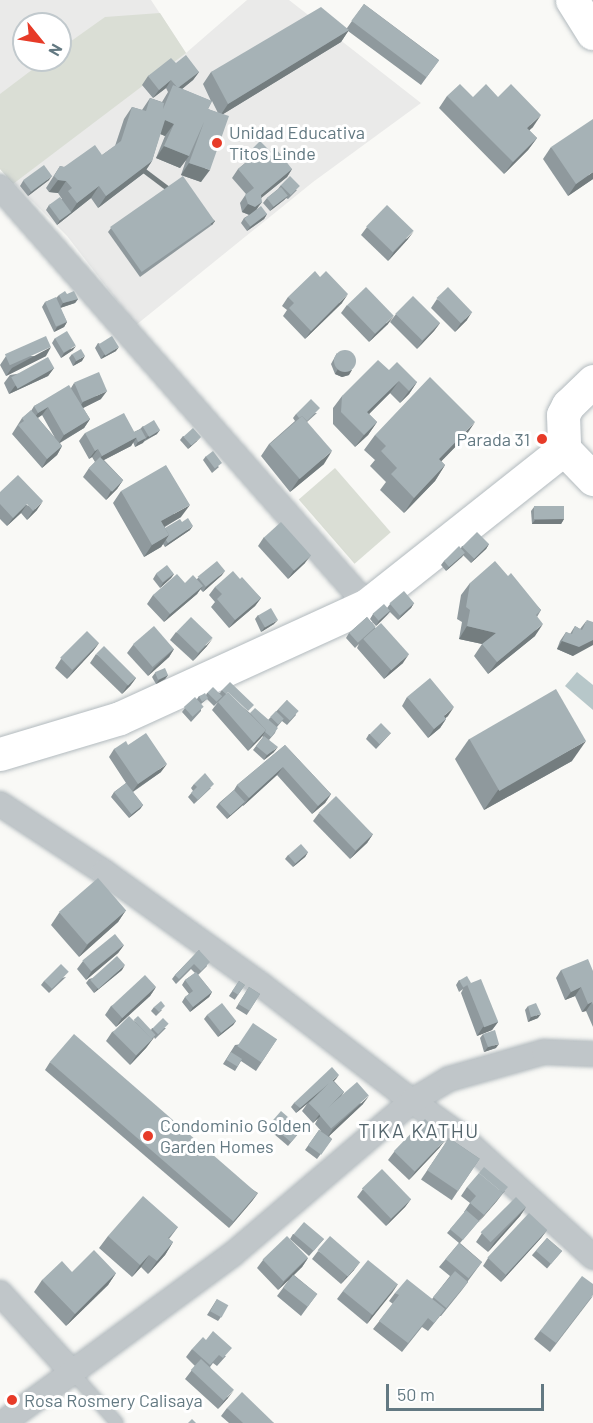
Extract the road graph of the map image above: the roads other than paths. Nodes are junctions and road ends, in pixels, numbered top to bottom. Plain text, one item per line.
1 (572, 0) edge
2 (593, 33) edge
3 (0, 187) edge
4 (593, 381) edge
5 (564, 449) junction
6 (593, 479) edge
7 (367, 605) junction
8 (0, 754) edge
9 (0, 804) edge
10 (593, 1054) edge
11 (412, 1101) junction
12 (593, 1257) edge
13 (0, 1293) edge
14 (71, 1371) junction
15 (3, 1423) edge
16 (117, 1423) edge

1 - 2 street
3 - 7 street
4 - 5 street
5 - 6 street
5 - 7 street
7 - 8 street
9 - 11 street
10 - 11 street
11 - 12 street
11 - 14 street
13 - 14 street
14 - 15 street
14 - 16 lane

